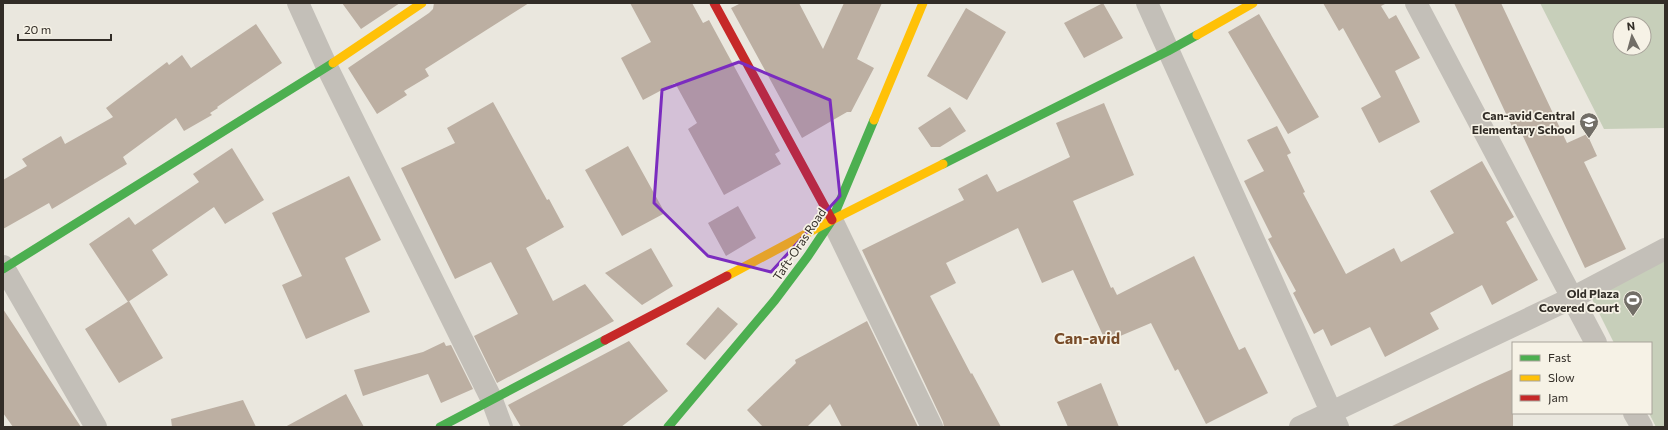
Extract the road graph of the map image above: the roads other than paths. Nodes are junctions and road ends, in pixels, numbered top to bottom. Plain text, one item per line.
1 (298, 3) edge
2 (422, 3) edge
3 (714, 3) edge
4 (923, 3) edge
5 (1147, 3) edge
6 (1253, 3) edge
7 (1416, 3) edge
8 (1168, 51) junction
9 (327, 67) junction
10 (832, 220) junction
11 (1665, 249) edge
12 (4, 268) edge
13 (1572, 298) junction
14 (1595, 342) edge
15 (492, 400) junction
16 (1635, 414) edge
17 (1335, 419) edge
18 (96, 427) edge
19 (440, 427) edge
20 (502, 427) edge
21 (668, 427) edge
22 (932, 427) edge
23 (1300, 427) edge
24 (1642, 427) edge

1 - 9 street
2 - 9 street
3 - 10 street
4 - 10 street, Taft-Oras Road
5 - 8 street
6 - 8 street
7 - 13 street
8 - 10 street
8 - 17 street
9 - 12 street
9 - 15 street
10 - 15 street
10 - 21 street, Taft-Oras Road
10 - 22 street
11 - 13 street
12 - 18 street
13 - 14 street
13 - 17 street
15 - 19 street
15 - 20 street
16 - 24 street
17 - 23 street

